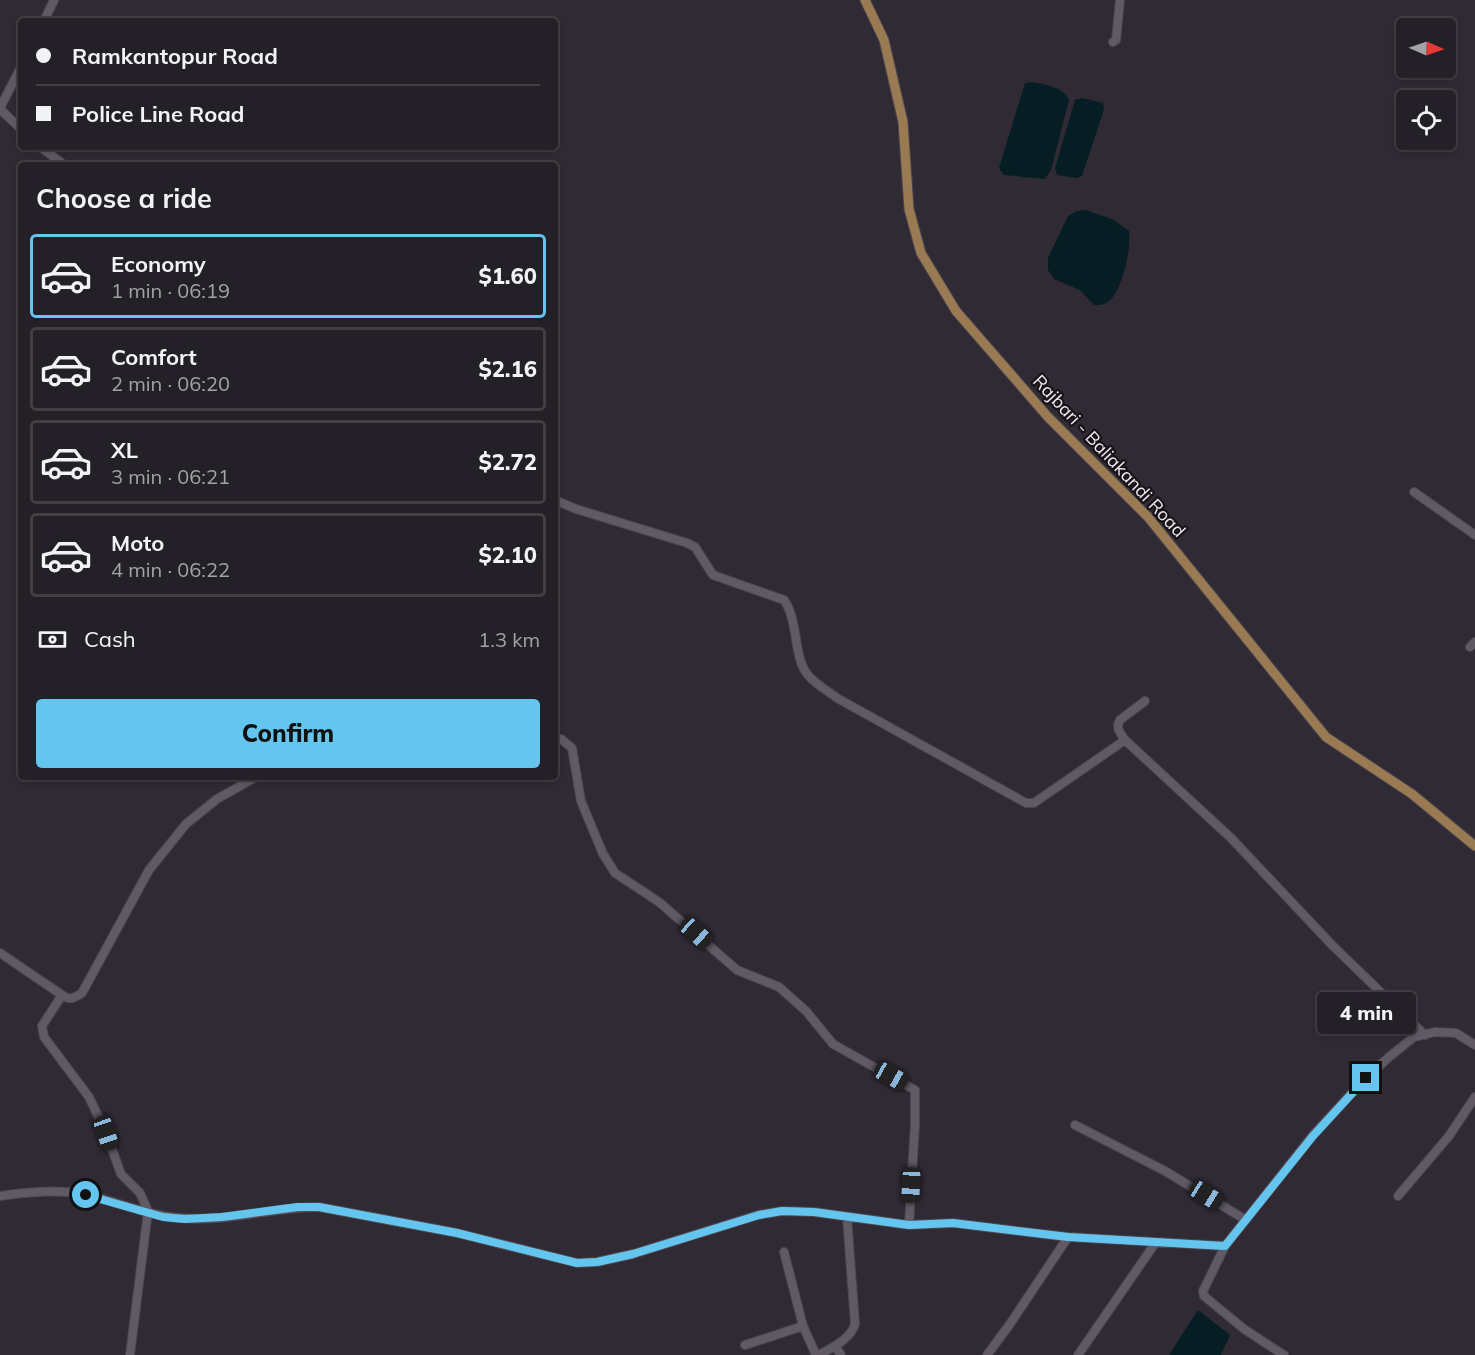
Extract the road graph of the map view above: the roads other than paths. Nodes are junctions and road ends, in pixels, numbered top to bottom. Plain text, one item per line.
1 (54, 0) edge
2 (865, 0) edge
3 (1120, 0) edge
4 (45, 18) edge
5 (1113, 42) dead end
6 (18, 73) edge
7 (0, 109) edge
8 (18, 126) edge
9 (45, 150) edge
10 (60, 162) edge
11 (1414, 492) dead end
12 (558, 501) edge
13 (1475, 536) edge
14 (1145, 701) dead end
15 (558, 738) edge
16 (1125, 740) junction
17 (251, 780) edge
18 (1475, 846) edge
19 (0, 952) edge
20 (62, 995) junction
21 (1425, 1035) junction
22 (1475, 1046) edge
23 (1475, 1097) edge
24 (1075, 1125) dead end
25 (0, 1196) edge
26 (1398, 1196) dead end
27 (148, 1211) junction
28 (847, 1217) junction
29 (1246, 1220) junction
30 (909, 1225) junction
31 (1068, 1237) junction
32 (1156, 1242) junction
33 (1225, 1246) junction
34 (784, 1252) dead end
35 (803, 1326) junction
36 (745, 1345) dead end
37 (835, 1346) junction
38 (130, 1355) edge
39 (817, 1355) edge
40 (841, 1355) edge
41 (987, 1355) edge
42 (1078, 1355) edge
43 (1284, 1355) edge

1 - 4 street
2 - 18 main road, Rajbari - Baliakandi Road
3 - 5 street
6 - 7 street
7 - 8 street
9 - 10 street
11 - 13 street
12 - 16 street
14 - 16 street
15 - 30 street
16 - 21 street
17 - 20 street
19 - 20 street
20 - 27 street
21 - 22 street
21 - 29 street
23 - 26 street
24 - 29 street
25 - 27 street
27 - 28 street
27 - 38 street
28 - 30 street
28 - 37 street
29 - 33 street
30 - 31 street
31 - 32 street
31 - 41 street
32 - 33 street
32 - 42 street
33 - 43 street
34 - 35 street
35 - 36 street
35 - 39 street
37 - 39 street
37 - 40 street

